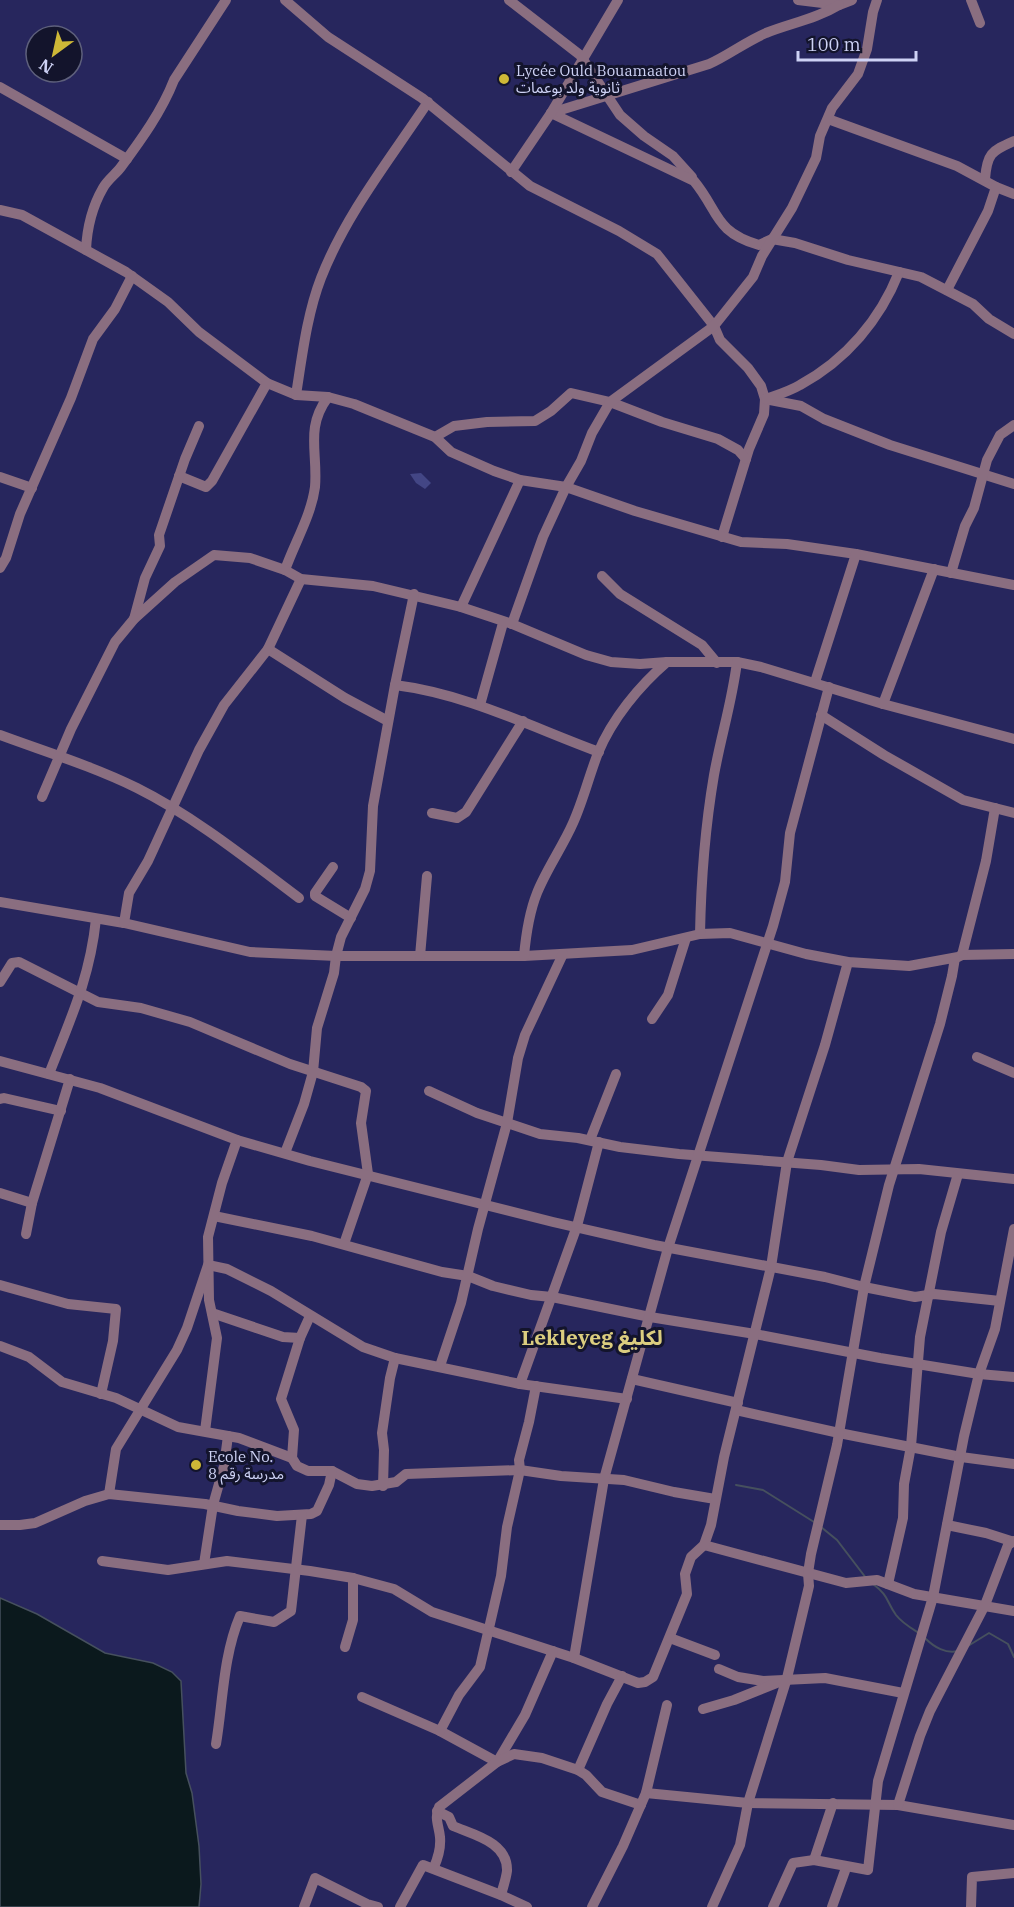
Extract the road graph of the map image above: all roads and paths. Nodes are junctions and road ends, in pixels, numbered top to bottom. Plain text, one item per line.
1 (226, 0) edge
2 (285, 0) edge
3 (509, 0) edge
4 (618, 0) edge
5 (798, 0) edge
6 (852, 0) edge
7 (877, 0) edge
8 (971, 0) edge
9 (839, 5) junction
10 (980, 23) dead end
11 (582, 58) junction
12 (0, 87) edge
13 (607, 97) junction
14 (428, 102) junction
15 (551, 113) junction
16 (828, 119) junction
17 (1014, 141) edge
18 (127, 159) junction
19 (511, 172) junction
20 (985, 180) junction
21 (694, 181) junction
22 (996, 187) junction
23 (1014, 194) edge
24 (0, 210) edge
25 (772, 239) junction
26 (86, 250) junction
27 (899, 272) junction
28 (132, 276) junction
29 (947, 290) junction
30 (714, 326) junction
31 (1014, 334) edge
32 (267, 383) junction
33 (296, 395) junction
34 (328, 397) junction
35 (765, 399) junction
36 (610, 402) junction
37 (1014, 425) edge
38 (199, 426) dead end
39 (435, 437) junction
40 (746, 459) junction
41 (984, 475) junction
42 (179, 476) junction
43 (0, 477) edge
44 (520, 480) junction
45 (1014, 484) edge
46 (566, 487) junction
47 (32, 488) junction
48 (722, 537) junction
49 (856, 554) junction
50 (0, 568) edge
51 (934, 569) junction
52 (285, 570) junction
53 (951, 573) junction
54 (602, 576) dead end
55 (302, 579) junction
56 (1014, 585) edge
57 (414, 594) junction
58 (461, 607) junction
59 (134, 619) junction
60 (507, 623) junction
61 (268, 649) junction
62 (667, 662) junction
63 (717, 663) junction
64 (737, 663) junction
65 (815, 682) junction
66 (395, 685) junction
67 (829, 687) junction
68 (883, 704) junction
69 (480, 705) junction
70 (821, 715) junction
71 (388, 721) junction
72 (523, 722) junction
73 (0, 735) edge
74 (1014, 740) edge
75 (599, 752) junction
76 (61, 756) junction
77 (42, 797) dead end
78 (995, 808) junction
79 (173, 809) junction
80 (432, 813) dead end
81 (1014, 813) edge
82 (333, 867) dead end
83 (427, 876) dead end
84 (299, 898) dead end
85 (0, 902) edge
86 (351, 918) junction
87 (96, 919) junction
88 (124, 923) junction
89 (700, 934) junction
90 (686, 938) junction
91 (766, 943) junction
92 (563, 954) junction
93 (1014, 954) edge
94 (336, 956) junction
95 (420, 956) junction
96 (524, 956) junction
97 (958, 956) junction
98 (848, 962) junction
99 (0, 982) edge
100 (81, 993) junction
101 (652, 1020) dead end
102 (977, 1057) dead end
103 (0, 1061) edge
104 (314, 1072) junction
105 (1014, 1073) edge
106 (49, 1074) junction
107 (616, 1074) dead end
108 (70, 1079) junction
109 (429, 1091) dead end
110 (0, 1100) edge
111 (61, 1111) junction
112 (507, 1123) junction
113 (237, 1140) junction
114 (594, 1141) junction
115 (285, 1153) junction
116 (698, 1155) junction
117 (787, 1162) junction
118 (894, 1170) junction
119 (368, 1174) junction
120 (958, 1174) junction
121 (1014, 1179) edge
122 (0, 1193) edge
123 (32, 1203) junction
124 (484, 1204) junction
125 (214, 1216) junction
126 (577, 1226) junction
127 (1014, 1229) edge
128 (26, 1234) dead end
129 (344, 1244) junction
130 (668, 1248) junction
131 (208, 1264) junction
132 (771, 1267) junction
133 (468, 1276) junction
134 (0, 1285) edge
135 (864, 1287) junction
136 (927, 1295) junction
137 (1014, 1296) edge
138 (552, 1297) junction
139 (1001, 1297) junction
140 (212, 1313) junction
141 (310, 1316) junction
142 (650, 1317) junction
143 (755, 1334) junction
144 (300, 1338) junction
145 (0, 1346) edge
146 (852, 1353) junction
147 (395, 1358) junction
148 (916, 1364) junction
149 (440, 1366) junction
150 (979, 1374) junction
151 (1014, 1377) edge
152 (632, 1379) junction
153 (520, 1384) junction
154 (536, 1386) junction
155 (101, 1394) junction
156 (627, 1399) junction
157 (737, 1406) junction
158 (140, 1410) junction
159 (205, 1431) junction
160 (839, 1433) junction
161 (228, 1436) junction
162 (911, 1446) junction
163 (961, 1457) junction
164 (292, 1458) junction
165 (1014, 1464) edge
166 (520, 1470) junction
167 (332, 1471) junction
168 (604, 1479) junction
169 (383, 1486) junction
170 (109, 1494) junction
171 (715, 1499) junction
172 (213, 1505) junction
173 (302, 1515) junction
174 (0, 1525) edge
175 (947, 1526) junction
176 (1014, 1541) edge
177 (704, 1545) junction
178 (102, 1561) dead end
179 (204, 1564) junction
180 (297, 1569) junction
181 (808, 1574) junction
182 (353, 1578) junction
183 (888, 1584) junction
184 (933, 1596) junction
185 (985, 1605) junction
186 (1014, 1611) edge
187 (488, 1631) junction
188 (670, 1638) junction
189 (345, 1647) dead end
190 (553, 1652) junction
191 (715, 1655) dead end
192 (574, 1658) junction
193 (719, 1670) dead end
194 (622, 1676) junction
195 (787, 1678) junction
196 (903, 1693) junction
197 (362, 1696) dead end
198 (667, 1706) dead end
199 (703, 1709) dead end
200 (440, 1731) junction
201 (216, 1744) dead end
202 (497, 1762) junction
203 (578, 1770) junction
204 (646, 1793) junction
205 (748, 1803) junction
206 (833, 1803) junction
207 (875, 1804) junction
208 (898, 1804) junction
209 (641, 1805) junction
210 (438, 1811) junction
211 (1014, 1825) edge
212 (814, 1860) junction
213 (434, 1867) junction
214 (846, 1868) junction
215 (1014, 1873) edge
216 (501, 1895) junction
217 (716, 1906) edge
218 (304, 1907) edge
219 (378, 1907) edge
220 (400, 1907) edge
221 (527, 1907) edge
222 (592, 1907) edge
223 (773, 1907) edge
224 (832, 1907) edge
225 (971, 1907) edge

1 - 18 street
2 - 14 street
3 - 11 street
4 - 11 street
5 - 9 street
6 - 9 street
7 - 16 street
8 - 10 street
9 - 13 street
11 - 13 street
11 - 15 street
12 - 18 street
13 - 15 street
13 - 21 street
14 - 19 street
14 - 33 street
15 - 19 street
15 - 21 street
16 - 20 street
16 - 25 street
17 - 20 street
18 - 26 street
19 - 30 street
20 - 22 street
21 - 25 street
22 - 23 street
22 - 29 street
24 - 26 street
25 - 27 street
25 - 30 street
26 - 28 street
27 - 29 street
27 - 35 street
28 - 32 street
28 - 47 street
29 - 31 street
30 - 35 street
30 - 36 street
32 - 33 street
32 - 42 street
33 - 34 street
34 - 39 street
34 - 52 street
35 - 40 street
35 - 41 street
36 - 39 street
36 - 40 street
36 - 46 street
37 - 41 street
38 - 42 street
39 - 44 street
40 - 48 street
41 - 45 street
41 - 53 street
42 - 59 street
43 - 47 street
44 - 46 street
44 - 58 street
46 - 48 street
46 - 60 street
47 - 50 street
48 - 49 street
49 - 51 street
49 - 65 street
51 - 53 street
51 - 68 street
52 - 55 street
52 - 59 street
53 - 56 street
54 - 63 street
55 - 57 street
55 - 61 street
57 - 58 street
57 - 66 street
58 - 60 street
59 - 76 street
60 - 62 street
60 - 69 street
61 - 71 street
61 - 79 street
62 - 63 street
62 - 75 street
63 - 64 street
64 - 65 street
64 - 89 street
65 - 67 street
66 - 69 street
66 - 71 street
67 - 68 street
67 - 70 street
68 - 74 street
69 - 72 street
70 - 78 street
70 - 91 street
71 - 86 street
72 - 75 street
72 - 80 street
73 - 76 street
75 - 96 street
76 - 77 street
76 - 79 street
78 - 81 street
78 - 97 street
79 - 84 street
79 - 88 street
82 - 86 street
83 - 95 street
85 - 87 street
86 - 94 street
87 - 88 street
87 - 100 street
88 - 94 street
89 - 90 street
89 - 91 street
90 - 92 street
90 - 101 street
91 - 98 street
91 - 116 street
92 - 96 street
92 - 112 street
93 - 97 street
94 - 95 street
94 - 104 street
95 - 96 street
97 - 98 street
97 - 118 street
98 - 117 street
99 - 100 street
100 - 104 street
100 - 106 street
102 - 105 street
103 - 106 street
104 - 115 street
104 - 119 street
106 - 108 street
107 - 114 street
108 - 111 street
108 - 113 street
109 - 112 street
110 - 111 street
111 - 123 street
112 - 114 street
112 - 124 street
113 - 115 street
113 - 125 street
114 - 116 street
114 - 126 street
115 - 119 street
116 - 117 street
116 - 130 street
117 - 118 street
117 - 132 street
118 - 120 street
118 - 135 street
119 - 124 street
119 - 129 street
120 - 121 street
120 - 136 street
122 - 123 street
123 - 128 street
124 - 126 street
124 - 133 street
125 - 129 street
125 - 131 street
126 - 130 street
126 - 138 street
127 - 139 street
129 - 133 street
130 - 132 street
130 - 142 street
131 - 140 street
131 - 141 street
131 - 158 street
132 - 135 street
132 - 143 street
133 - 138 street
133 - 149 street
134 - 155 street
135 - 136 street
135 - 146 street
136 - 139 street
136 - 148 street
137 - 139 street
138 - 142 street
138 - 153 street
139 - 150 street
140 - 144 street
140 - 159 street
141 - 144 street
141 - 147 street
142 - 143 street
142 - 152 street
143 - 146 street
143 - 157 street
144 - 164 street
145 - 155 street
146 - 148 street
146 - 160 street
147 - 149 street
147 - 169 street
148 - 150 street
148 - 162 street
149 - 153 street
150 - 151 street
150 - 163 street
152 - 156 street
152 - 157 street
153 - 154 street
154 - 156 street
154 - 166 street
155 - 158 street
156 - 168 street
157 - 160 street
157 - 171 street
158 - 159 street
158 - 170 street
159 - 161 street
160 - 162 street
160 - 181 street
161 - 164 street
161 - 172 street
162 - 163 street
162 - 183 street
163 - 165 street
163 - 175 street
164 - 167 street
166 - 168 street
166 - 169 street
166 - 187 street
167 - 169 street
167 - 173 street
168 - 171 street
168 - 192 street
170 - 172 street
170 - 174 street
171 - 177 street
172 - 173 street
172 - 179 street
173 - 180 street
175 - 176 street
175 - 184 street
176 - 185 street
177 - 181 street
177 - 188 street
178 - 179 street
179 - 180 street
180 - 182 street
180 - 201 street
181 - 183 street
181 - 195 street
182 - 187 street
182 - 189 street
183 - 184 street
184 - 185 street
184 - 196 street
185 - 186 street
185 - 208 street
187 - 190 street
187 - 200 street
188 - 191 street
188 - 194 street
190 - 192 street
190 - 202 street
192 - 194 street
193 - 195 street
194 - 203 street
195 - 196 street
195 - 199 street
195 - 205 street
196 - 207 street
197 - 200 street
198 - 204 street
200 - 202 street
202 - 203 street
202 - 210 street
203 - 209 street
204 - 205 street
204 - 209 street
205 - 206 street
205 - 217 street
206 - 207 street
206 - 212 street
207 - 208 street
207 - 214 street
208 - 211 street
209 - 222 street
210 - 213 street
210 - 216 street
212 - 214 street
212 - 223 street
213 - 216 street
213 - 220 street
214 - 224 street
215 - 225 street
216 - 221 street
218 - 219 street

